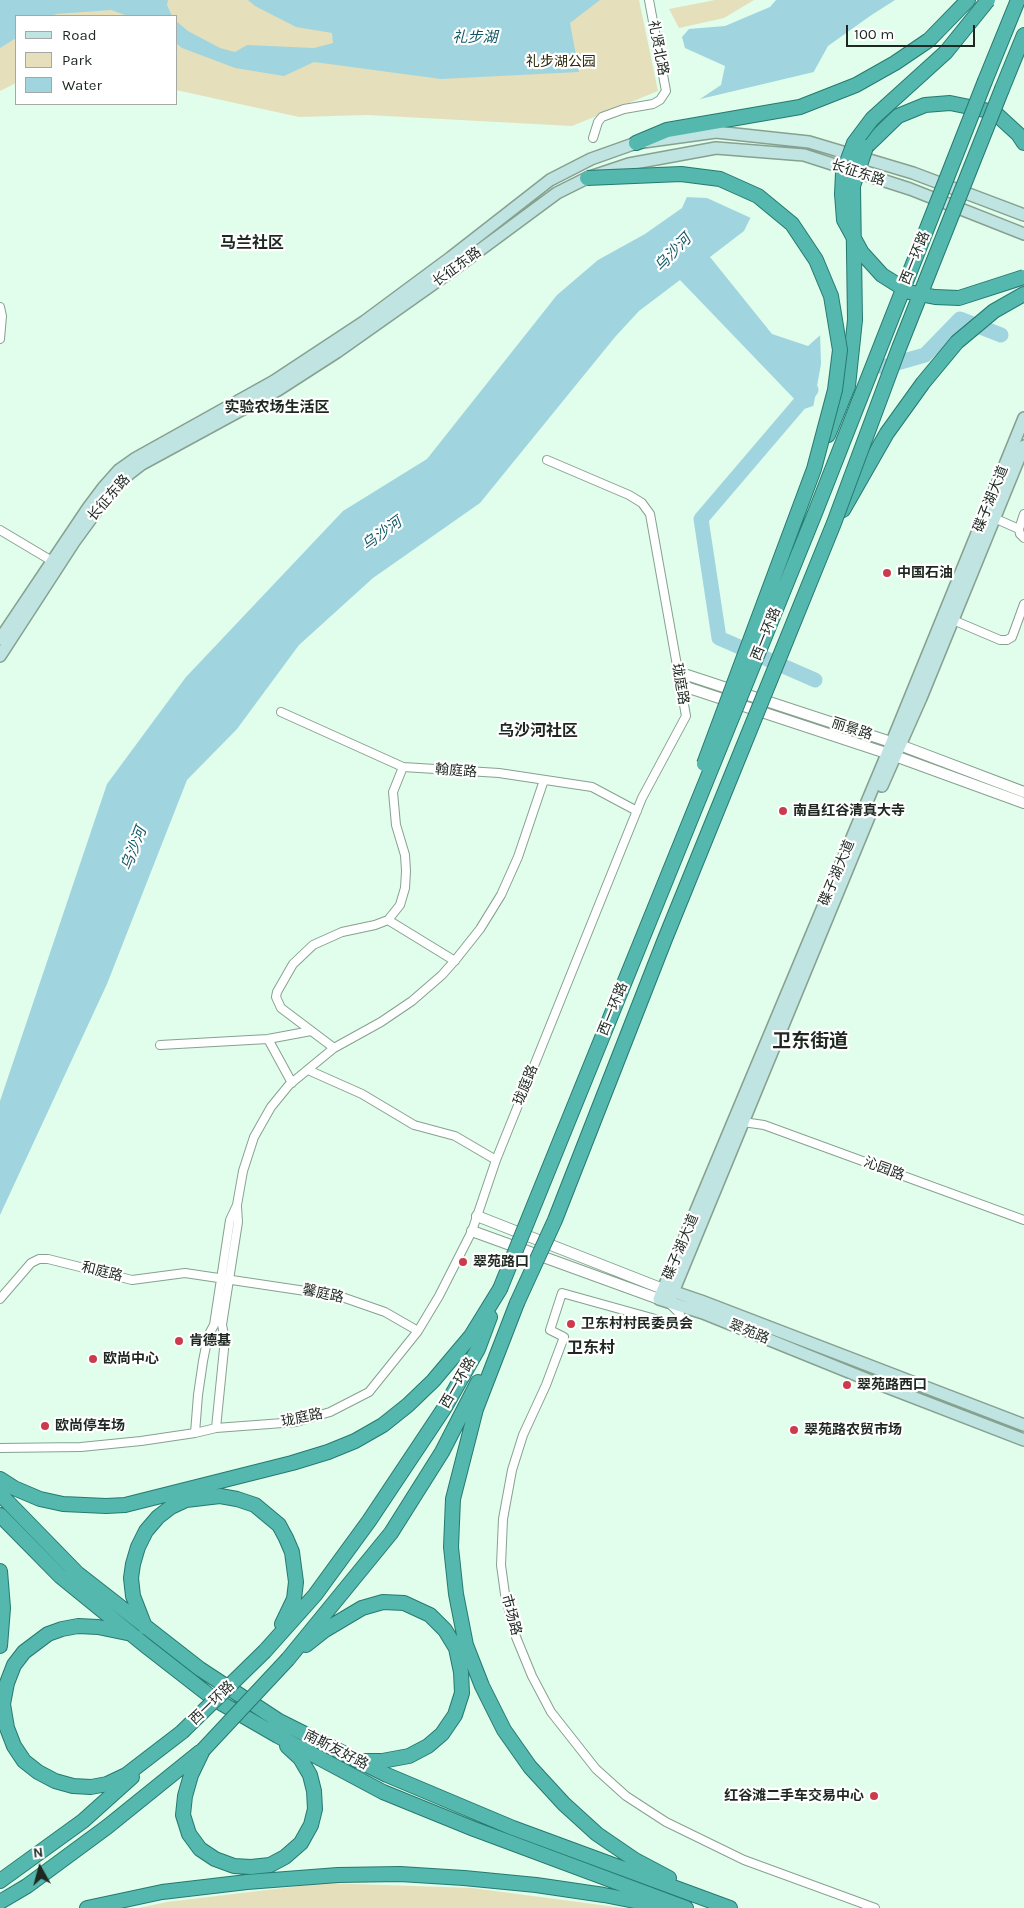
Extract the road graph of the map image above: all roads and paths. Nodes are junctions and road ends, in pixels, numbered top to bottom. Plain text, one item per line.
1 (648, 0) edge
2 (968, 0) edge
3 (988, 0) edge
4 (1018, 0) edge
5 (1024, 35) edge
6 (593, 138) dead end
7 (636, 143) junction
8 (1024, 143) edge
9 (588, 178) junction
10 (1024, 215) edge
11 (1024, 234) edge
12 (1024, 277) edge
13 (1024, 294) edge
14 (0, 307) edge
15 (0, 340) edge
16 (1024, 418) edge
17 (1024, 446) edge
18 (547, 460) dead end
19 (814, 469) junction
20 (1024, 514) edge
21 (994, 518) junction
22 (834, 523) junction
23 (1019, 529) junction
24 (0, 530) edge
25 (1024, 538) edge
26 (52, 561) junction
27 (1024, 605) edge
28 (953, 620) junction
29 (0, 639) edge
30 (0, 656) edge
31 (678, 672) junction
32 (680, 685) junction
33 (281, 712) dead end
34 (896, 744) junction
35 (891, 755) junction
36 (403, 767) junction
37 (544, 780) junction
38 (1024, 792) edge
39 (1024, 803) edge
40 (637, 811) junction
41 (686, 832) junction
42 (388, 920) junction
43 (455, 960) junction
44 (311, 1031) junction
45 (268, 1039) junction
46 (160, 1045) dead end
47 (334, 1048) junction
48 (308, 1070) junction
49 (292, 1082) junction
50 (744, 1122) junction
51 (496, 1160) junction
52 (477, 1216) junction
53 (1024, 1220) edge
54 (472, 1230) junction
55 (225, 1278) junction
56 (500, 1289) junction
57 (666, 1296) junction
58 (0, 1299) edge
59 (517, 1303) junction
60 (418, 1331) junction
61 (1024, 1425) edge
62 (216, 1428) junction
63 (195, 1433) junction
64 (1024, 1440) edge
65 (0, 1448) edge
66 (0, 1479) edge
67 (0, 1494) edge
68 (0, 1515) edge
69 (0, 1571) edge
70 (145, 1627) junction
71 (131, 1634) junction
72 (0, 1646) edge
73 (265, 1651) junction
74 (288, 1659) junction
75 (182, 1732) junction
76 (278, 1736) junction
77 (203, 1750) junction
78 (359, 1761) junction
79 (0, 1881) edge
80 (0, 1902) edge
81 (724, 1906) edge
82 (87, 1908) edge
83 (670, 1908) edge
84 (686, 1908) edge
85 (874, 1908) edge

1 - 6 street, 礼贤北路
2 - 7 highway
3 - 12 highway, bridge
4 - 41 highway, 西一环路, bridge
5 - 22 highway, 西一环路, bridge
7 - 10 main road, 长征东路
7 - 26 main road, 长征东路
8 - 19 highway, bridge
9 - 11 main road, 长征东路
9 - 19 highway, bridge
9 - 30 main road, 长征东路
13 - 22 highway, bridge
14 - 15 street
16 - 34 main road, 碟子湖大道
17 - 21 main road, 碟子湖大道
18 - 31 street, 珑庭路
19 - 41 highway, bridge
20 - 23 street
21 - 23 street
21 - 28 main road, 碟子湖大道
22 - 59 highway, 西一环路, bridge
23 - 25 street
24 - 26 street
26 - 29 main road, 长征东路
27 - 28 street
28 - 34 main road, 碟子湖大道
31 - 32 street, 珑庭路
31 - 34 street, 丽景路
32 - 35 street, 丽景路
32 - 40 street, 珑庭路
33 - 36 street, 翰庭路
34 - 35 main road, 碟子湖大道
34 - 38 street, 丽景路
35 - 39 street, 丽景路
35 - 50 main road, 碟子湖大道
35 - 57 main road, 碟子湖大道
36 - 37 street, 翰庭路
36 - 42 street
37 - 40 street, 翰庭路
37 - 43 street
40 - 51 street, 珑庭路
41 - 56 highway, 西一环路, bridge
42 - 43 street
42 - 44 street
43 - 47 street
44 - 45 street
44 - 47 street
45 - 46 street
45 - 49 street
47 - 48 street
48 - 49 street
48 - 51 street
49 - 55 street
50 - 53 street, 沁园路
50 - 57 main road, 碟子湖大道
51 - 52 street, 珑庭路
52 - 54 street, 珑庭路
52 - 57 street, 翠苑路
54 - 57 street, 翠苑路
54 - 60 street, 珑庭路
55 - 58 street, 和庭路
55 - 60 street, 馨庭路
55 - 62 street
55 - 63 street
56 - 66 highway
56 - 73 highway, 西一环路
57 - 61 main road, 翠苑路
57 - 64 main road, 翠苑路
57 - 85 street, 市场路
59 - 74 highway, 西一环路
59 - 81 highway
60 - 62 street, 珑庭路
62 - 63 street, 珑庭路
63 - 65 street, 珑庭路
67 - 70 highway, 南斯友好路
68 - 71 highway, 南斯友好路
69 - 72 highway
70 - 73 highway
70 - 78 highway, 南斯友好路
71 - 75 highway
71 - 76 highway, 南斯友好路
73 - 75 highway, 西一环路, bridge
74 - 77 highway, 西一环路, bridge
74 - 78 highway
75 - 79 highway, 西一环路
76 - 77 highway
76 - 84 highway, 南斯友好路
77 - 80 highway, 西一环路
78 - 81 highway, 南斯友好路
82 - 83 highway

